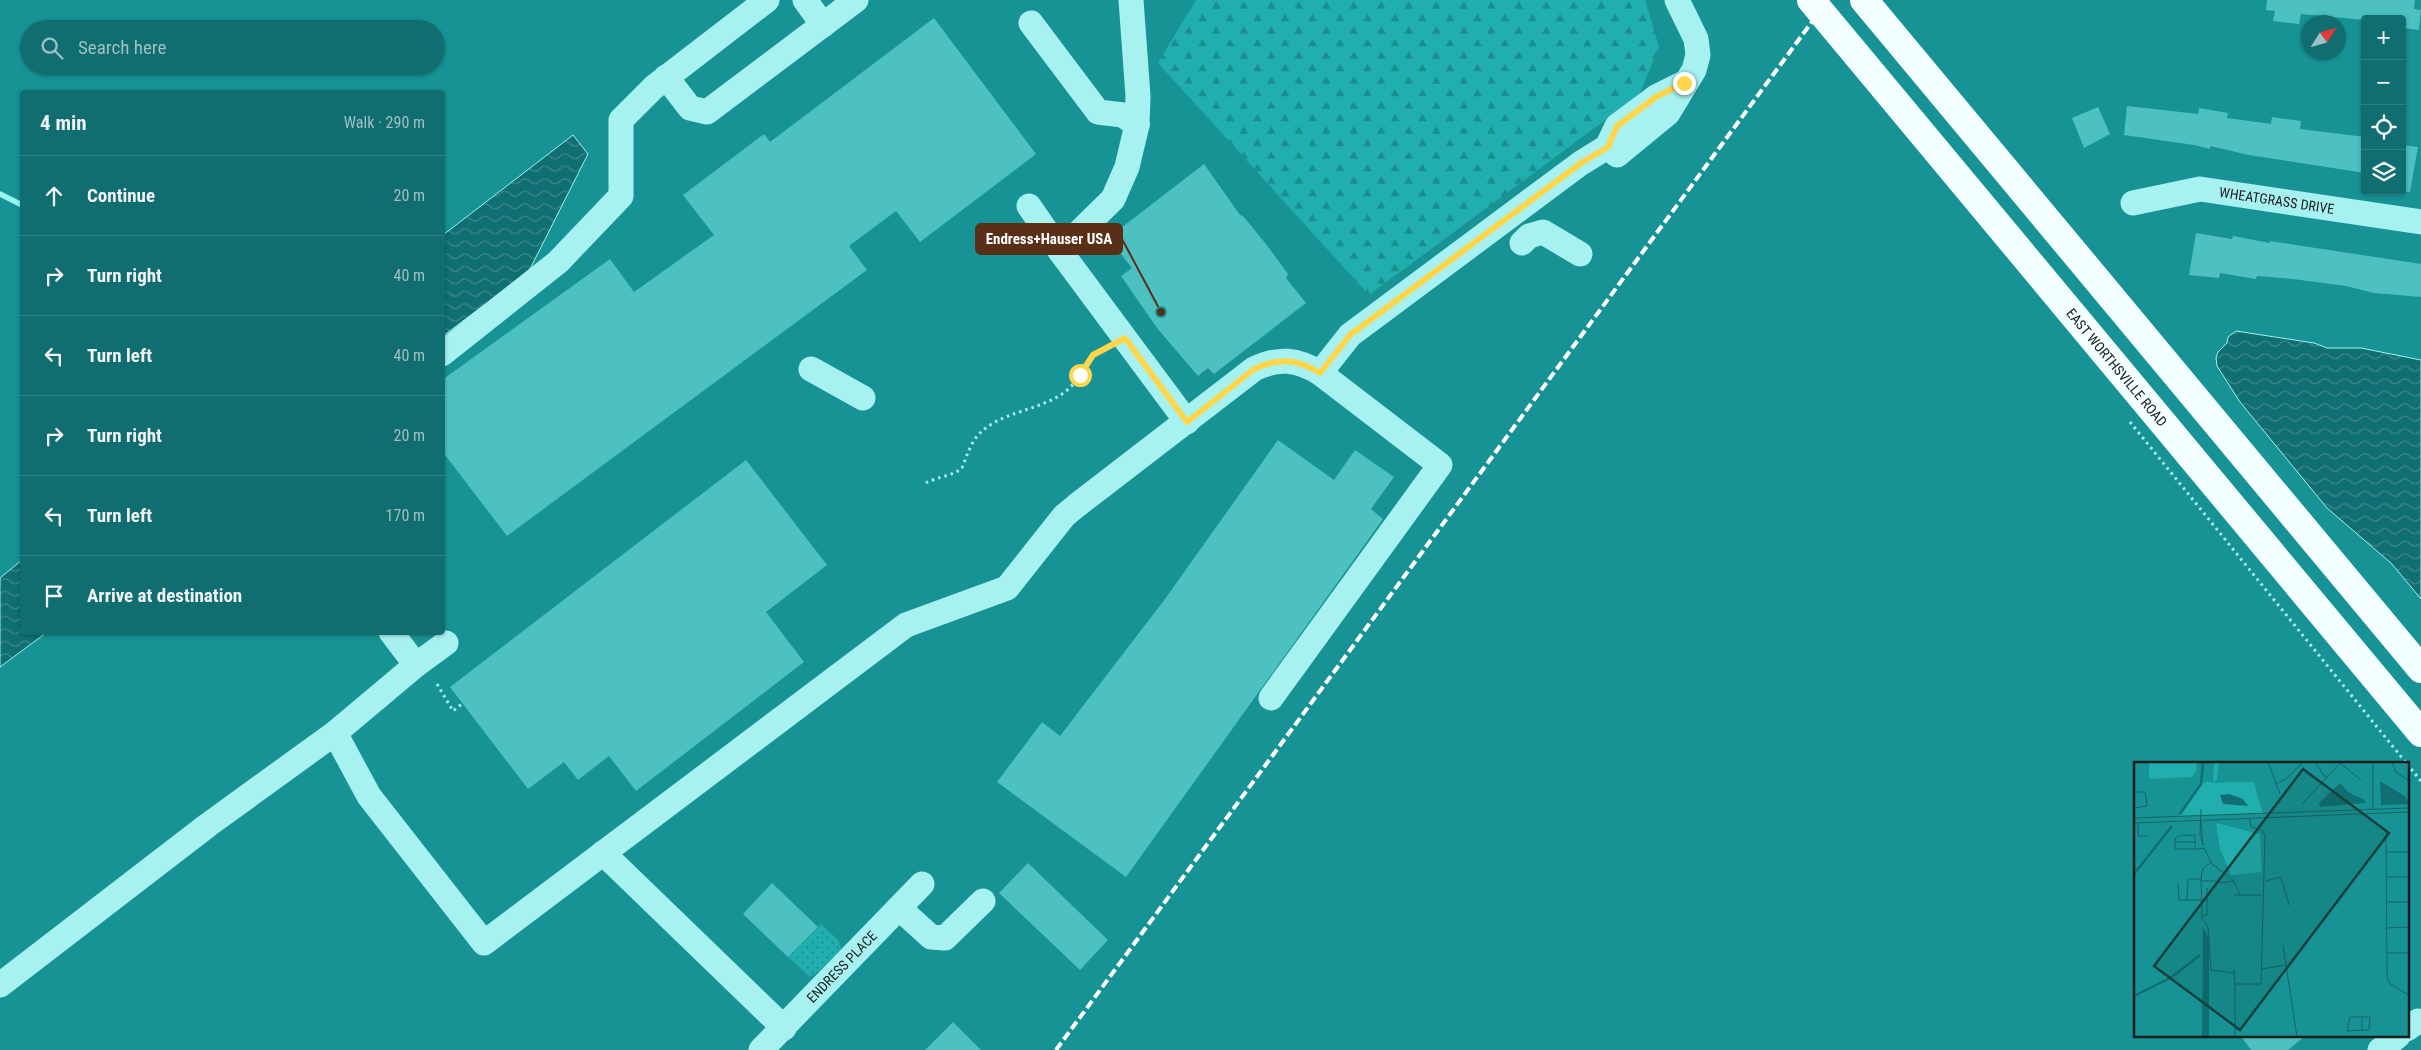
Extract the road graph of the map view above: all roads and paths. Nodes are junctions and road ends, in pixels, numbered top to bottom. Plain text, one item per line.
1 (767, 0) edge
2 (806, 0) edge
3 (856, 0) edge
4 (1131, 0) edge
5 (1677, 0) edge
6 (1811, 0) edge
7 (1864, 0) edge
8 (1031, 22) dead end
9 (823, 25) junction
10 (666, 77) junction
11 (1137, 125) junction
12 (2133, 203) dead end
13 (1029, 206) dead end
14 (2421, 222) edge
15 (1522, 243) dead end
16 (1060, 251) junction
17 (1580, 254) dead end
18 (1125, 338) junction
19 (445, 352) edge
20 (811, 369) dead end
21 (1320, 373) junction
22 (863, 398) dead end
23 (1187, 422) junction
24 (926, 483) dead end
25 (393, 635) edge
26 (446, 643) dead end
27 (416, 665) junction
28 (2421, 669) edge
29 (437, 684) dead end
30 (1271, 698) dead end
31 (463, 703) dead end
32 (335, 733) junction
33 (2421, 733) edge
34 (2408, 765) edge
35 (2421, 781) edge
36 (603, 853) junction
37 (922, 884) dead end
38 (983, 901) dead end
39 (899, 908) junction
40 (0, 985) edge
41 (784, 1028) junction
42 (2395, 1038) edge
43 (761, 1050) edge
44 (2380, 1050) edge

1 - 10 street
2 - 9 street
3 - 9 street
4 - 11 street
5 - 21 street
6 - 33 main road, EAST WORTHSVILLE ROAD
7 - 28 main road
8 - 11 street
9 - 10 street
10 - 19 street
11 - 16 street
12 - 14 street, WHEATGRASS DRIVE
13 - 16 street
15 - 17 street
16 - 18 street
18 - 23 street
18 - 24 path
20 - 22 street
21 - 23 street
21 - 30 street
23 - 36 street
25 - 27 street
26 - 27 street
27 - 32 street
29 - 31 path
32 - 36 street
32 - 40 street
34 - 35 path
36 - 41 street
37 - 39 street, ENDRESS PLACE
38 - 39 street
39 - 41 street, ENDRESS PLACE
41 - 43 street, ENDRESS PLACE
42 - 44 street

